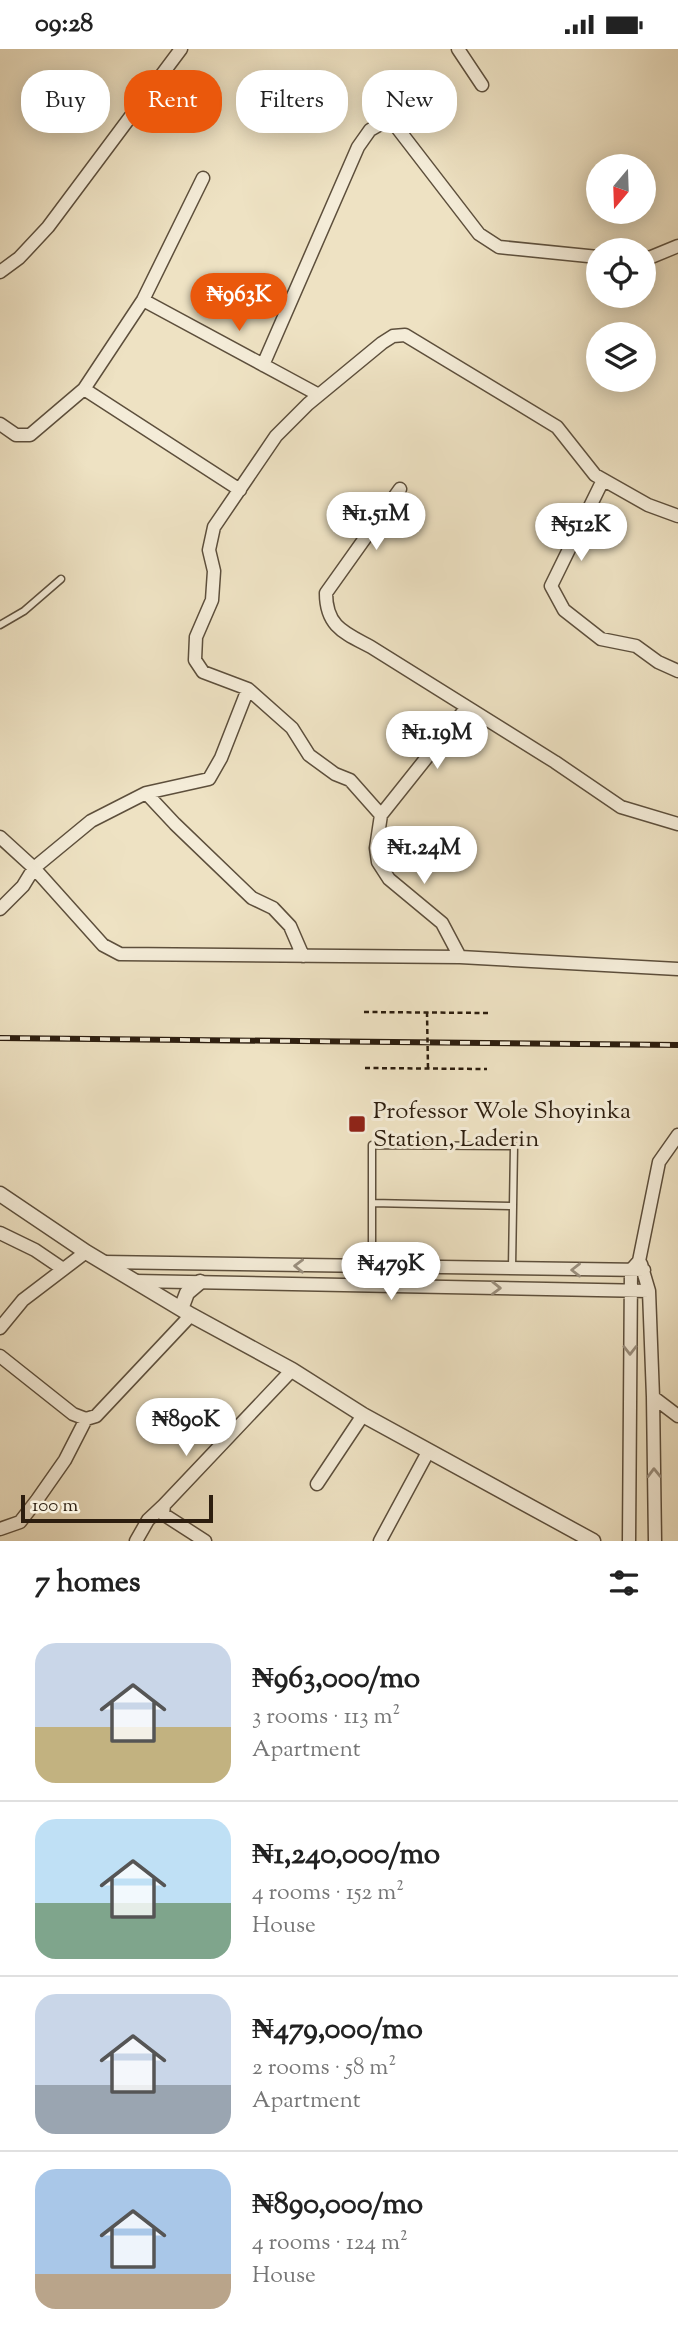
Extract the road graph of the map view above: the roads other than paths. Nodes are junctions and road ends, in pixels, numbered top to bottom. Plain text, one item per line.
1 (181, 49) edge
2 (458, 49) edge
3 (482, 85) dead end
4 (203, 178) dead end
5 (678, 246) edge
6 (656, 255) edge
7 (586, 256) edge
8 (0, 272) edge
9 (143, 300) junction
10 (263, 365) junction
11 (83, 389) junction
12 (319, 395) junction
13 (0, 424) edge
14 (603, 480) junction
15 (400, 489) dead end
16 (240, 490) junction
17 (678, 516) edge
18 (61, 579) dead end
19 (0, 625) edge
20 (678, 671) edge
21 (248, 689) junction
22 (467, 707) junction
23 (146, 793) junction
24 (381, 815) junction
25 (678, 824) edge
26 (0, 837) edge
27 (34, 868) junction
28 (0, 909) edge
29 (303, 956) junction
30 (460, 957) junction
31 (678, 969) edge
32 (678, 1135) edge
33 (0, 1194) edge
34 (372, 1203) junction
35 (513, 1206) junction
36 (0, 1233) edge
37 (86, 1252) junction
38 (103, 1262) junction
39 (229, 1265) junction
40 (372, 1267) junction
41 (638, 1267) junction
42 (63, 1269) junction
43 (512, 1269) junction
44 (134, 1281) junction
45 (200, 1282) junction
46 (229, 1282) junction
47 (631, 1291) junction
48 (649, 1291) junction
49 (186, 1312) junction
50 (0, 1328) edge
51 (0, 1356) edge
52 (292, 1370) junction
53 (653, 1397) junction
54 (363, 1415) junction
55 (678, 1416) edge
56 (86, 1419) junction
57 (428, 1452) junction
58 (317, 1484) dead end
59 (164, 1505) junction
60 (0, 1529) edge
61 (584, 1539) edge
62 (136, 1541) edge
63 (205, 1541) edge
64 (380, 1541) edge
65 (629, 1541) edge
66 (655, 1541) edge

1 - 8 street
2 - 3 street
4 - 9 street
5 - 6 street
7 - 10 street
9 - 10 street
9 - 11 street
10 - 12 street
11 - 13 street
11 - 16 street
12 - 14 street
12 - 16 street
14 - 17 street
14 - 20 street
15 - 22 street
16 - 21 street
18 - 19 lane
21 - 23 street
21 - 24 street
22 - 24 street
22 - 25 street
23 - 27 street
23 - 29 street
24 - 30 street
26 - 27 street
27 - 28 street
27 - 29 street
29 - 30 street
30 - 31 street
32 - 41 street
33 - 37 street
34 - 35 lane
34 - 35 lane
34 - 40 lane
35 - 43 lane
36 - 42 street
37 - 38 street
37 - 42 street
38 - 39 street
38 - 44 street
40 -> 39 street
39 - 46 street
40 - 43 street
41 -> 43 street
41 - 47 street
41 - 48 street
42 - 50 street
44 - 45 street
44 - 49 street
45 - 46 street
45 - 49 street
46 -> 47 street
47 - 48 street
47 -> 65 street
48 - 53 street
49 - 52 street
49 - 56 street
51 - 56 street
52 - 54 street
52 - 59 street
53 - 55 street
66 -> 53 street
54 - 57 street
54 - 58 street
56 - 60 street
57 - 61 street
57 - 64 street
59 - 62 street
59 - 63 street

